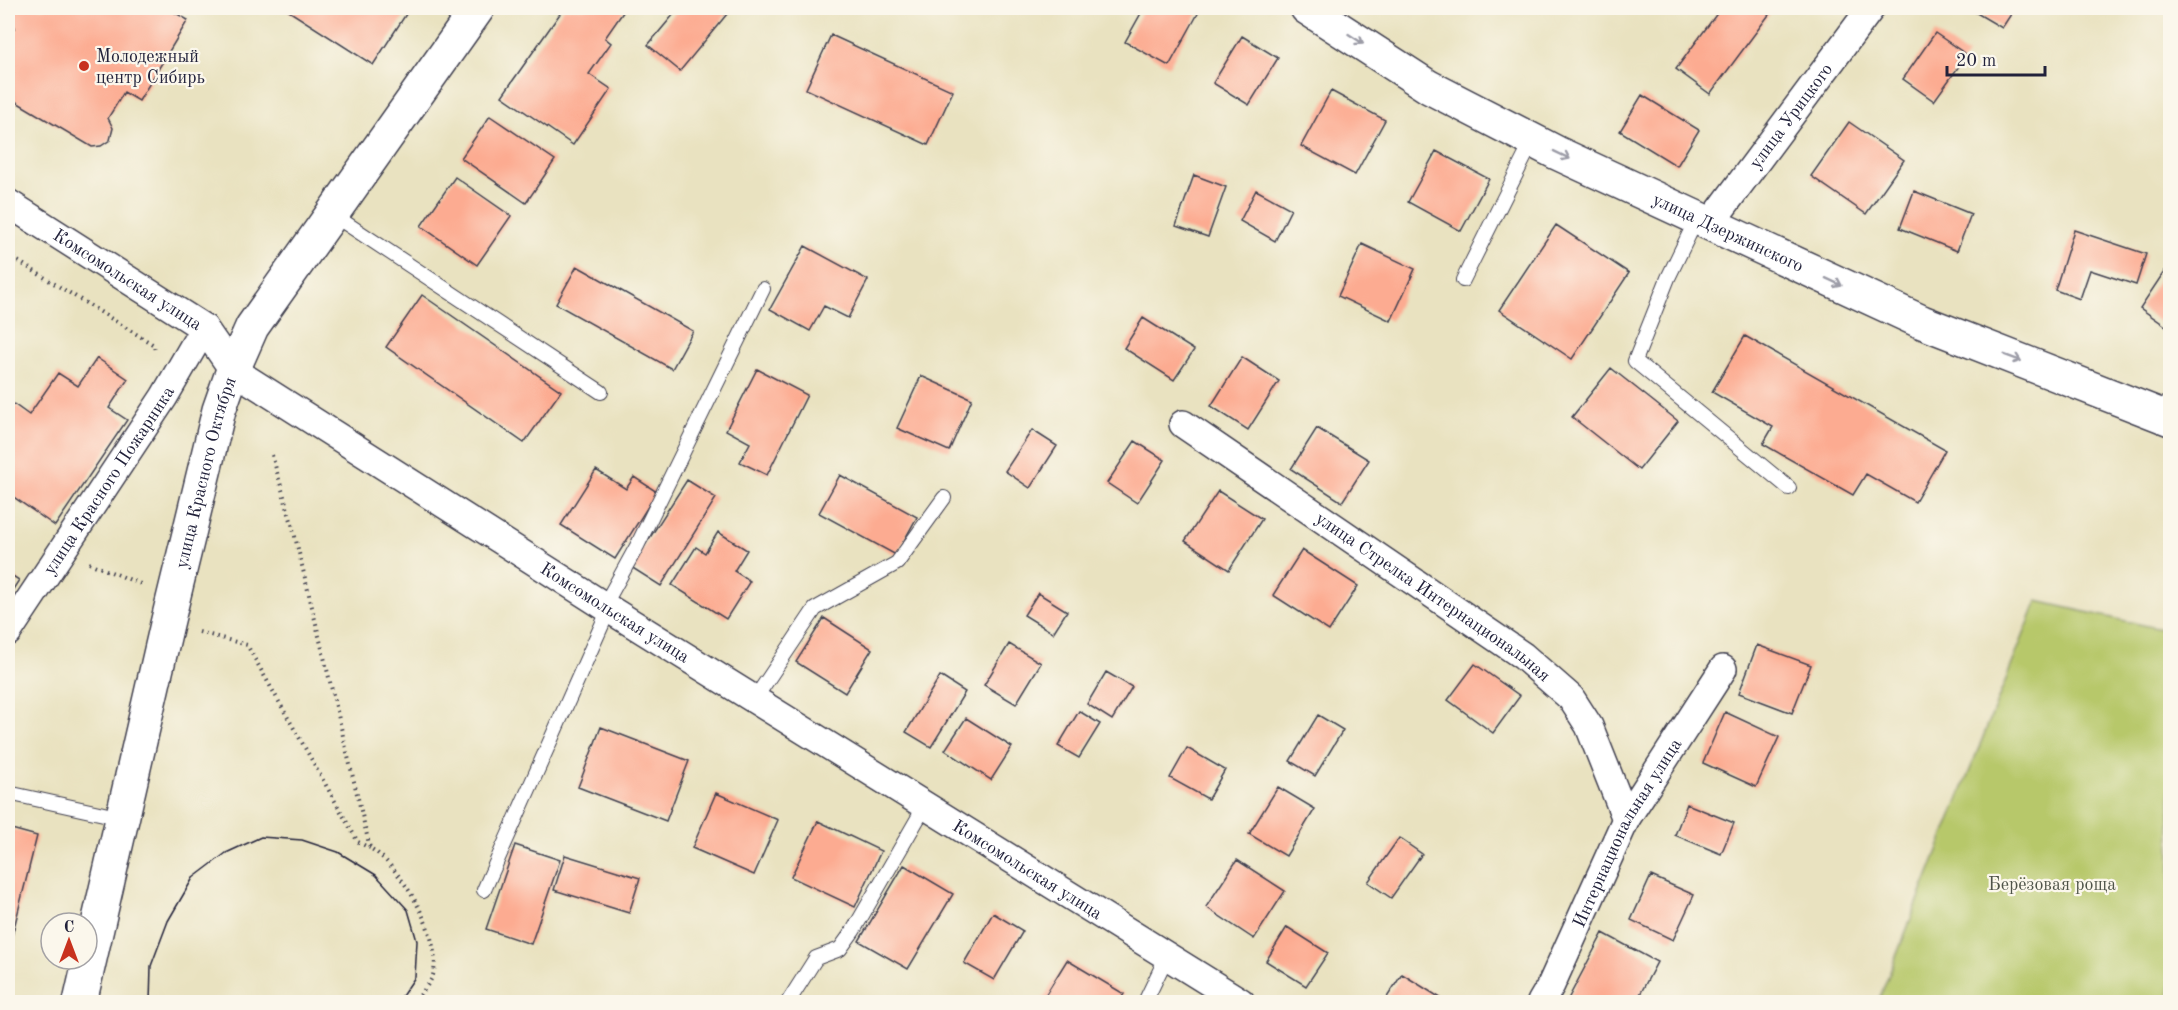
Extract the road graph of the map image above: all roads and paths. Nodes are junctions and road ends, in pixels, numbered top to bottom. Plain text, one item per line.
1 (478, 8) edge
2 (1307, 8) edge
3 (1871, 8) edge
4 (1533, 140) junction
5 (8, 203) edge
6 (332, 214) junction
7 (1703, 221) junction
8 (1463, 280) dead end
9 (764, 289) dead end
10 (204, 328) junction
11 (233, 370) junction
12 (601, 392) dead end
13 (2170, 419) edge
14 (1183, 424) dead end
15 (272, 455) dead end
16 (1789, 488) dead end
17 (944, 498) dead end
18 (61, 552) junction
19 (144, 585) dead end
20 (607, 608) junction
21 (8, 632) edge
22 (1723, 669) dead end
23 (754, 700) junction
24 (8, 793) edge
25 (925, 806) junction
26 (122, 818) junction
27 (1626, 819) junction
28 (484, 890) dead end
29 (1167, 956) junction
30 (80, 1002) edge
31 (415, 1002) edge
32 (788, 1002) edge
33 (1145, 1002) edge
34 (1241, 1002) edge
35 (1541, 1002) edge

1 - 6 main road, улица Красного Октября
2 -> 4 main road, улица Дзержинского
3 - 7 street, улица Урицкого
4 -> 7 main road, улица Дзержинского
4 - 8 lane
5 - 10 street, Комсомольская улица
6 - 11 main road, улица Красного Октября
6 - 12 lane
7 -> 13 main road, улица Дзержинского
7 - 16 lane
9 - 20 lane
10 - 11 street, Комсомольская улица
10 - 18 street, улица Красного Пожарника
11 - 20 street, Комсомольская улица
11 - 26 main road, улица Красного Октября
14 - 27 street, улица Стрелка Интернациональная
15 - 31 path
17 - 23 lane
18 - 19 path
18 - 21 street, улица Красного Пожарника
20 - 23 street, Комсомольская улица
20 - 28 lane
22 - 27 street, Интернациональная улица
23 - 25 street, Комсомольская улица
24 - 26 lane
25 - 29 street, Комсомольская улица
25 - 32 lane
26 - 30 main road, улица Красного Октября
27 - 35 street, Интернациональная улица
29 - 33 lane
29 - 34 street, Комсомольская улица

